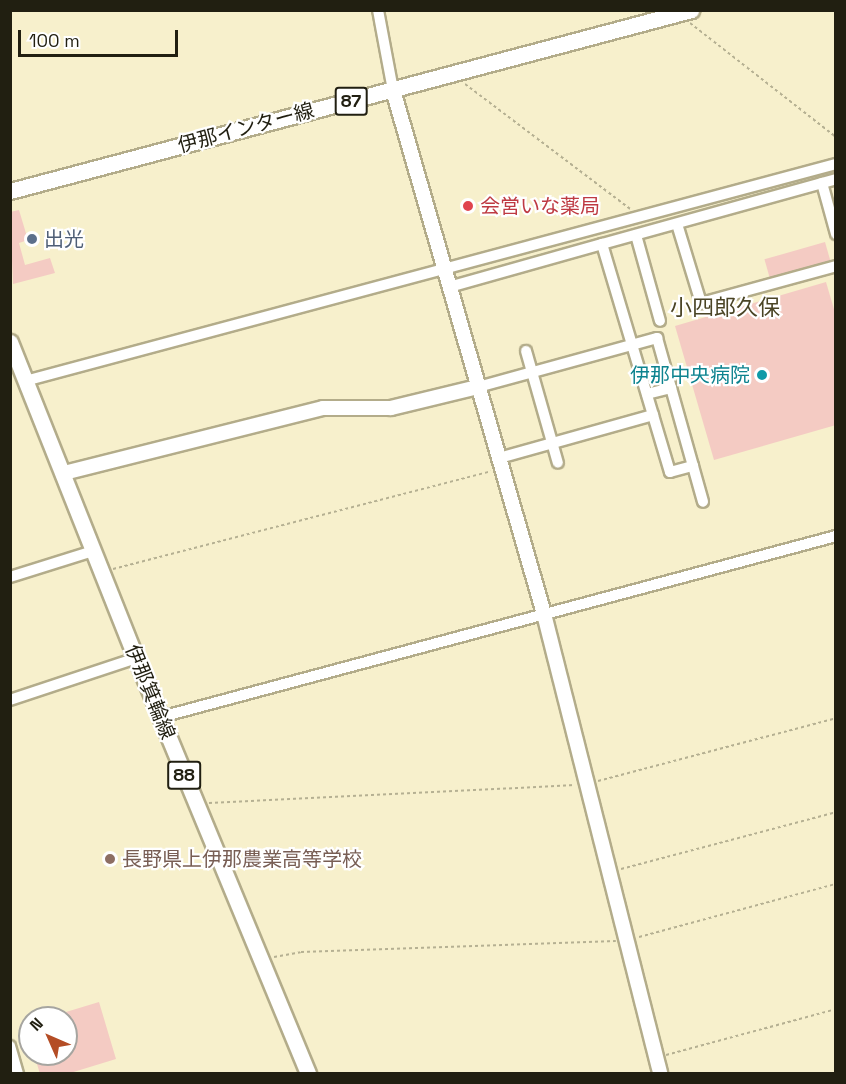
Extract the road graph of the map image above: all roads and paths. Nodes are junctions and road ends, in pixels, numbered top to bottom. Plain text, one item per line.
1 (378, 10) edge
2 (689, 11) edge
3 (461, 71) junction
4 (393, 90) junction
5 (836, 137) edge
6 (836, 164) edge
7 (836, 179) edge
8 (822, 183) junction
9 (10, 191) edge
10 (639, 216) junction
11 (677, 224) junction
12 (636, 234) junction
13 (836, 234) edge
14 (602, 244) junction
15 (836, 266) edge
16 (444, 268) junction
17 (449, 286) junction
18 (660, 321) dead end
19 (10, 342) edge
20 (633, 345) junction
21 (526, 351) dead end
22 (533, 373) junction
23 (25, 381) junction
24 (478, 387) junction
25 (671, 388) junction
26 (648, 394) junction
27 (653, 415) junction
28 (553, 443) junction
29 (501, 463) junction
30 (558, 463) dead end
31 (693, 466) junction
32 (64, 473) junction
33 (703, 502) dead end
34 (836, 536) edge
35 (93, 551) junction
36 (102, 571) junction
37 (10, 577) edge
38 (543, 614) junction
39 (136, 658) junction
40 (10, 700) edge
41 (161, 717) junction
42 (836, 717) edge
43 (587, 784) junction
44 (195, 803) junction
45 (836, 812) edge
46 (610, 872) junction
47 (836, 884) edge
48 (627, 941) junction
49 (259, 960) junction
50 (836, 1009) edge
51 (10, 1046) edge
52 (657, 1057) junction
53 (18, 1074) edge
54 (308, 1074) edge
55 (660, 1074) edge

1 - 4 street
2 - 3 main road, 伊那インター線 / 87
2 - 5 path
3 - 4 main road, 伊那インター線 / 87
3 - 10 path
4 - 9 main road, 伊那インター線 / 87
4 - 16 street
6 - 10 street
7 - 8 street
8 - 11 street
8 - 13 street
10 - 16 street
11 - 12 street
11 - 15 street
12 - 14 street
12 - 18 street
14 - 17 street
14 - 20 street
16 - 17 street
16 - 23 street
17 - 24 street
19 - 23 main road, 伊那箕輪線 / 88
20 - 22 street
20 - 25 street
20 - 26 street
21 - 22 street
22 - 24 street
22 - 28 street
23 - 32 main road, 伊那箕輪線 / 88
24 - 29 street
24 - 32 street
25 - 26 street
25 - 31 street
26 - 27 street
27 - 28 street
27 - 31 street
28 - 29 street
28 - 30 street
29 - 36 path
29 - 38 street
31 - 33 street
32 - 35 main road, 伊那箕輪線 / 88
34 - 38 street
35 - 36 main road, 伊那箕輪線 / 88
35 - 37 street
36 - 39 main road, 伊那箕輪線 / 88
38 - 41 street
38 - 43 street
39 - 40 street
39 - 41 main road, 伊那箕輪線 / 88
41 - 44 main road, 伊那箕輪線 / 88
42 - 43 path
43 - 44 path
43 - 46 street
44 - 49 main road, 伊那箕輪線 / 88
45 - 46 path
46 - 48 street
47 - 48 path
48 - 49 path
48 - 52 street
49 - 54 main road, 伊那箕輪線 / 88
50 - 52 path
51 - 53 street
52 - 55 street

